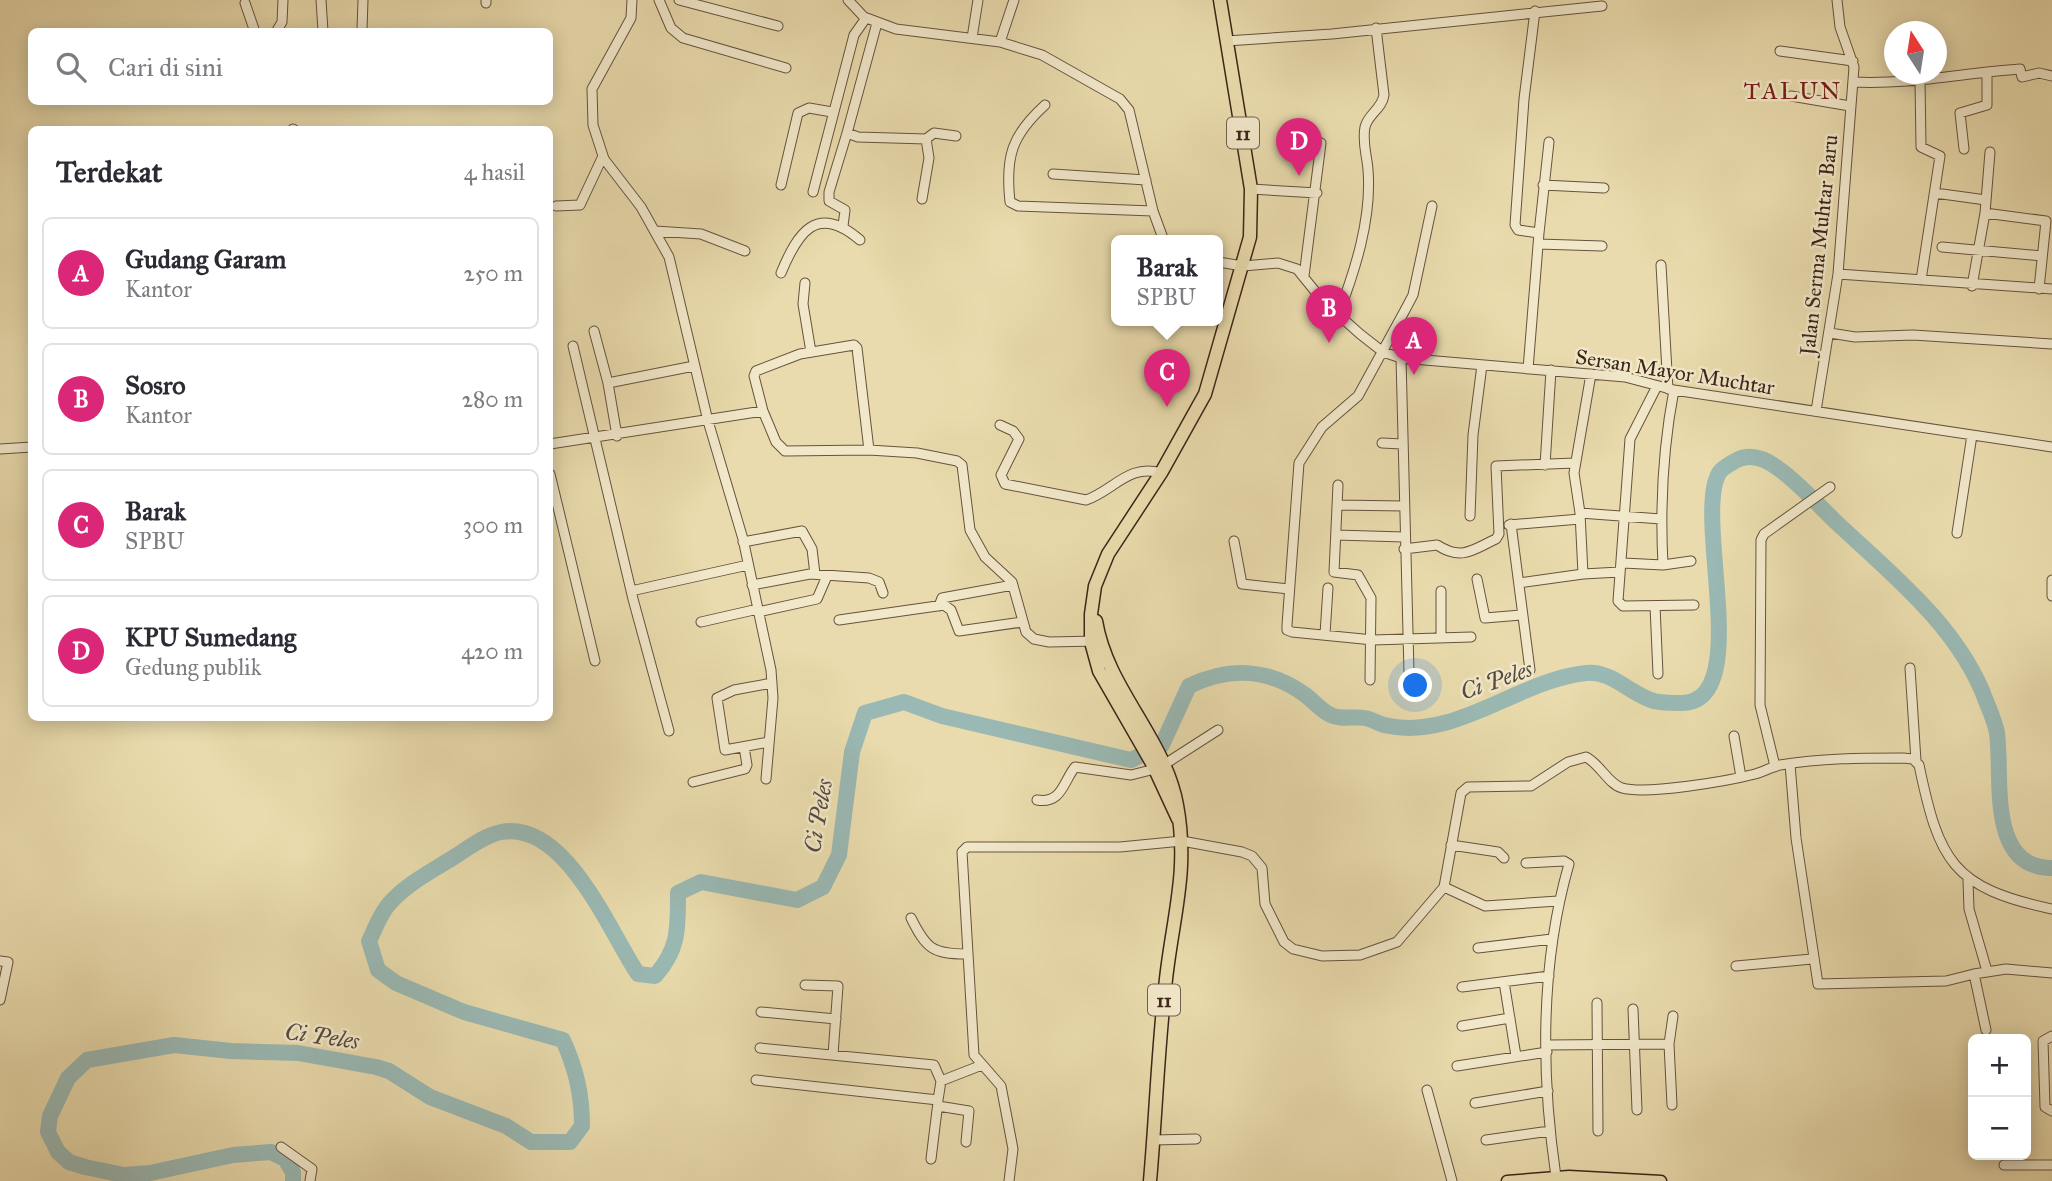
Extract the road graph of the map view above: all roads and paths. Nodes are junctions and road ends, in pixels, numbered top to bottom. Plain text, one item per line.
1 (283, 0) edge
2 (321, 0) edge
3 (363, 0) edge
4 (632, 0) edge
5 (659, 0) edge
6 (679, 0) edge
7 (848, 0) edge
8 (978, 0) edge
9 (1014, 0) edge
10 (1220, 0) edge
11 (1837, 0) edge
12 (245, 3) dead end
13 (1602, 6) dead end
14 (1535, 11) junction
15 (866, 18) junction
16 (877, 23) junction
17 (778, 26) dead end
18 (254, 28) edge
19 (278, 28) edge
20 (323, 28) edge
21 (362, 28) edge
22 (1376, 28) junction
23 (972, 38) junction
24 (1226, 41) junction
25 (1000, 42) junction
26 (1780, 51) dead end
27 (1853, 61) junction
28 (786, 68) dead end
29 (1987, 72) junction
30 (1947, 75) edge
31 (2052, 76) edge
32 (1884, 81) edge
33 (1853, 82) junction
34 (1920, 84) edge
35 (1791, 96) dead end
36 (1045, 105) dead end
37 (1850, 106) junction
38 (832, 112) junction
39 (847, 133) junction
40 (956, 135) dead end
41 (926, 139) junction
42 (1549, 142) dead end
43 (1321, 143) dead end
44 (1964, 149) dead end
45 (1990, 152) dead end
46 (603, 156) junction
47 (1053, 174) dead end
48 (1146, 180) junction
49 (781, 185) dead end
50 (1542, 185) junction
51 (1604, 188) dead end
52 (1251, 189) junction
53 (813, 192) dead end
54 (1317, 193) junction
55 (1935, 193) junction
56 (922, 199) dead end
57 (1986, 200) junction
58 (556, 206) dead end
59 (1432, 206) dead end
60 (1153, 211) junction
61 (1985, 212) junction
62 (843, 226) junction
63 (655, 231) junction
64 (1162, 235) edge
65 (1538, 238) junction
66 (860, 240) dead end
67 (1602, 246) dead end
68 (1942, 247) dead end
69 (1978, 250) junction
70 (745, 251) dead end
71 (2042, 256) junction
72 (1223, 263) edge
73 (1661, 265) dead end
74 (1243, 266) junction
75 (781, 273) dead end
76 (1838, 274) junction
77 (1304, 276) junction
78 (1922, 280) junction
79 (805, 283) dead end
80 (1972, 285) junction
81 (2039, 289) junction
82 (2052, 289) edge
83 (1338, 315) junction
84 (594, 331) dead end
85 (1830, 333) junction
86 (2052, 344) edge
87 (573, 346) dead end
88 (811, 352) junction
89 (1383, 352) junction
90 (1401, 358) junction
91 (1482, 365) junction
92 (694, 366) junction
93 (1528, 369) junction
94 (1551, 370) junction
95 (1591, 374) junction
96 (608, 383) junction
97 (1657, 386) junction
98 (1671, 389) junction
99 (762, 411) junction
100 (1816, 411) junction
101 (708, 421) junction
102 (1000, 425) dead end
103 (1972, 435) junction
104 (617, 436) junction
105 (595, 439) junction
106 (1382, 443) dead end
107 (553, 444) edge
108 (1402, 444) junction
109 (28, 447) edge
110 (2052, 447) edge
111 (0, 449) edge
112 (869, 450) junction
113 (1575, 463) junction
114 (1545, 465) junction
115 (1161, 473) junction
116 (1338, 485) dead end
117 (553, 486) edge
118 (1830, 487) dead end
119 (1337, 505) junction
120 (1404, 506) junction
121 (1469, 516) dead end
122 (1580, 516) junction
123 (1624, 516) junction
124 (1661, 519) junction
125 (1511, 524) junction
126 (1956, 533) dead end
127 (1499, 534) junction
128 (1336, 535) junction
129 (1404, 537) junction
130 (1234, 541) dead end
131 (743, 542) junction
132 (1404, 549) junction
133 (1691, 561) dead end
134 (748, 565) junction
135 (1663, 565) junction
136 (1621, 567) junction
137 (815, 573) junction
138 (1583, 575) junction
139 (827, 576) junction
140 (1476, 579) dead end
141 (2052, 580) edge
142 (1520, 583) junction
143 (1013, 584) junction
144 (752, 585) junction
145 (1328, 588) dead end
146 (1289, 589) junction
147 (631, 591) junction
148 (1441, 591) dead end
149 (883, 593) dead end
150 (2052, 596) edge
151 (1694, 605) dead end
152 (939, 606) junction
153 (1655, 606) junction
154 (758, 610) junction
155 (1521, 615) junction
156 (839, 620) dead end
157 (701, 622) dead end
158 (1022, 622) junction
159 (1325, 634) junction
160 (1441, 636) junction
161 (1406, 637) junction
162 (1471, 637) dead end
163 (1373, 640) junction
164 (1096, 641) junction
165 (595, 661) dead end
166 (1910, 668) dead end
167 (1530, 670) dead end
168 (1409, 672) dead end
169 (1657, 674) dead end
170 (1370, 680) dead end
171 (772, 683) junction
172 (1218, 730) dead end
173 (669, 731) dead end
174 (1734, 736) dead end
175 (769, 743) junction
176 (744, 747) junction
177 (1916, 761) junction
178 (1159, 764) junction
179 (1790, 764) junction
180 (1775, 766) junction
181 (1741, 777) junction
182 (766, 779) dead end
183 (694, 782) dead end
184 (1037, 800) dead end
185 (1182, 841) junction
186 (1451, 845) junction
187 (1504, 858) dead end
188 (1526, 863) dead end
189 (1968, 880) junction
190 (1444, 887) junction
191 (1558, 901) junction
192 (2052, 909) edge
193 (911, 918) dead end
194 (1552, 939) junction
195 (1478, 948) dead end
196 (966, 954) junction
197 (1812, 959) junction
198 (0, 961) edge
199 (1736, 966) dead end
200 (1987, 971) junction
201 (2052, 973) edge
202 (1974, 974) junction
203 (1549, 976) junction
204 (1504, 982) junction
205 (805, 985) dead end
206 (1462, 987) dead end
207 (0, 1000) edge
208 (1597, 1003) dead end
209 (1633, 1009) dead end
210 (761, 1012) dead end
211 (1673, 1016) dead end
212 (1510, 1018) junction
213 (835, 1019) junction
214 (1462, 1026) dead end
215 (1986, 1030) dead end
216 (2052, 1037) edge
217 (1597, 1043) junction
218 (1634, 1044) junction
219 (1668, 1044) junction
220 (760, 1048) dead end
221 (1547, 1049) junction
222 (833, 1055) junction
223 (1516, 1056) junction
224 (982, 1065) junction
225 (1457, 1066) dead end
226 (756, 1080) dead end
227 (941, 1081) junction
228 (1427, 1090) dead end
229 (1548, 1091) junction
230 (938, 1103) junction
231 (1475, 1103) dead end
232 (1672, 1105) dead end
233 (1637, 1110) dead end
234 (2052, 1111) edge
235 (1550, 1131) junction
236 (1598, 1131) dead end
237 (1196, 1139) dead end
238 (1154, 1140) junction
239 (1486, 1140) dead end
240 (966, 1142) dead end
241 (281, 1147) dead end
242 (931, 1159) dead end
243 (2004, 1165) dead end
244 (2052, 1165) edge
245 (1556, 1177) junction
246 (310, 1181) edge
247 (1009, 1181) edge
248 (1150, 1181) edge
249 (1452, 1181) edge
250 (1507, 1181) edge
251 (1661, 1181) edge

1 - 19 street
2 - 20 street
3 - 21 street
4 - 46 street
5 - 28 street
6 - 17 street
7 - 15 street
8 - 23 street
9 - 25 street
10 - 24 highway, 11
11 - 27 street, Jalan Serma Muhtar Baru
12 - 18 street
13 - 14 street
14 - 22 street
14 - 65 street
15 - 16 street
15 - 38 street
16 - 23 street
16 - 39 street
22 - 24 street
22 - 83 street
23 - 25 street
24 - 52 highway, 11
25 - 48 street
26 - 27 street
27 - 33 street, Jalan Serma Muhtar Baru
29 - 30 street
29 - 31 street
29 - 44 street
32 - 33 street
33 - 37 street, Jalan Serma Muhtar Baru
34 - 55 street
35 - 37 street
36 - 60 street
37 - 76 street, Jalan Serma Muhtar Baru
38 - 49 street
38 - 53 street
39 - 41 street
39 - 62 street
40 - 41 street
41 - 56 street
42 - 50 street
43 - 54 street
45 - 57 street
46 - 58 street
46 - 63 street
47 - 48 street
48 - 60 street
50 - 51 street
50 - 65 street
52 - 54 street
52 - 74 highway, 11
54 - 77 street
55 - 57 street
55 - 78 street
57 - 61 street
59 - 89 street
60 - 64 street
61 - 69 street
61 - 71 street
62 - 66 street
62 - 75 street
63 - 70 street
63 - 92 street
65 - 67 street
65 - 93 street
68 - 69 street
69 - 71 street
69 - 80 street
71 - 81 street
72 - 74 street
73 - 98 street
74 - 77 street
74 - 115 highway, 11
76 - 78 street
76 - 85 street, Jalan Serma Muhtar Baru
77 - 83 street, Sersan Mayor Muchtar
78 - 80 street
79 - 88 street
80 - 81 street
81 - 82 street
83 - 89 street, Sersan Mayor Muchtar
84 - 96 street
85 - 86 street
85 - 100 street, Jalan Serma Muhtar Baru
87 - 105 street
88 - 99 street
88 - 112 street
89 - 90 street, Sersan Mayor Muchtar
89 - 146 street
90 - 91 street, Sersan Mayor Muchtar
90 - 108 street
91 - 93 street, Sersan Mayor Muchtar
91 - 121 street
92 - 96 street
92 - 101 street
93 - 94 street, Sersan Mayor Muchtar
94 - 95 street, Sersan Mayor Muchtar
94 - 114 street
95 - 97 street, Sersan Mayor Muchtar
95 - 113 street
96 - 104 street
97 - 98 street, Sersan Mayor Muchtar
97 - 123 street
98 - 100 street, Sersan Mayor Muchtar
98 - 124 street
99 - 101 street
99 - 112 street
100 - 103 street, Sersan Mayor Muchtar
101 - 104 street
101 - 131 street
102 - 115 street
103 - 110 street, Sersan Mayor Muchtar
103 - 126 street
104 - 105 street
105 - 107 street
105 - 147 street
106 - 108 street
108 - 120 street
109 - 111 street
112 - 143 street
113 - 114 street
113 - 122 street
114 - 127 street
115 - 164 highway, 11
116 - 119 street
117 - 165 street
118 - 180 street
119 - 120 street
119 - 128 street
120 - 129 street
122 - 123 street
122 - 125 street
122 - 138 street
123 - 124 street
123 - 136 street
124 - 135 street
125 - 127 street
125 - 142 street
127 - 132 street
128 - 129 street
128 - 163 street
129 - 132 street
130 - 146 street
131 - 134 street
131 - 137 street
132 - 161 street
133 - 135 street
134 - 144 street
134 - 147 street
135 - 136 street
136 - 138 street
136 - 153 street
137 - 139 street
137 - 144 street
138 - 142 street
139 - 149 street
139 - 154 street
140 - 155 street
141 - 150 street
142 - 155 street
143 - 152 street
143 - 158 street
144 - 154 street
145 - 159 street
146 - 159 street
147 - 173 street
148 - 160 street
151 - 153 street
152 - 156 street
152 - 158 street
153 - 169 street
154 - 157 street
154 - 171 street
155 - 167 street
158 - 164 street
159 - 163 street
160 - 161 street
160 - 162 street
161 - 163 street
161 - 168 street
163 - 170 street
164 - 178 highway, 11
166 - 177 street
171 - 175 street
171 - 176 street
172 - 178 street
174 - 181 street
175 - 176 street
175 - 182 street
176 - 183 street
177 - 179 street
177 - 189 street
178 - 184 street
178 - 185 highway, 11
179 - 180 street
179 - 197 street
180 - 181 street
181 - 186 street
185 - 190 street
185 - 196 street
185 - 238 highway, 11
186 - 187 street
186 - 190 street
188 - 191 street
189 - 192 street
189 - 200 street
190 - 191 street
191 - 194 street
193 - 196 street
194 - 195 street
194 - 203 street
196 - 224 street
197 - 199 street
197 - 202 street
198 - 207 street
200 - 201 street
200 - 202 street
202 - 215 street
203 - 204 street
203 - 221 street
204 - 206 street
204 - 212 street
205 - 213 street
208 - 217 street
209 - 218 street
210 - 213 street
211 - 219 street
212 - 214 street
212 - 223 street
213 - 222 street
216 - 234 street
217 - 218 street
217 - 221 street
217 - 236 street
218 - 219 street
218 - 233 street
219 - 232 street
220 - 222 street
221 - 223 street
221 - 229 street
222 - 227 street
223 - 225 street
224 - 227 street
224 - 247 street
226 - 230 street
227 - 230 street
228 - 249 street
229 - 231 street
229 - 235 street
230 - 240 street
230 - 242 street
235 - 239 street
235 - 245 street
237 - 238 street
238 - 248 highway, 11
241 - 246 street
243 - 244 street
245 - 250 main road
245 - 251 main road

